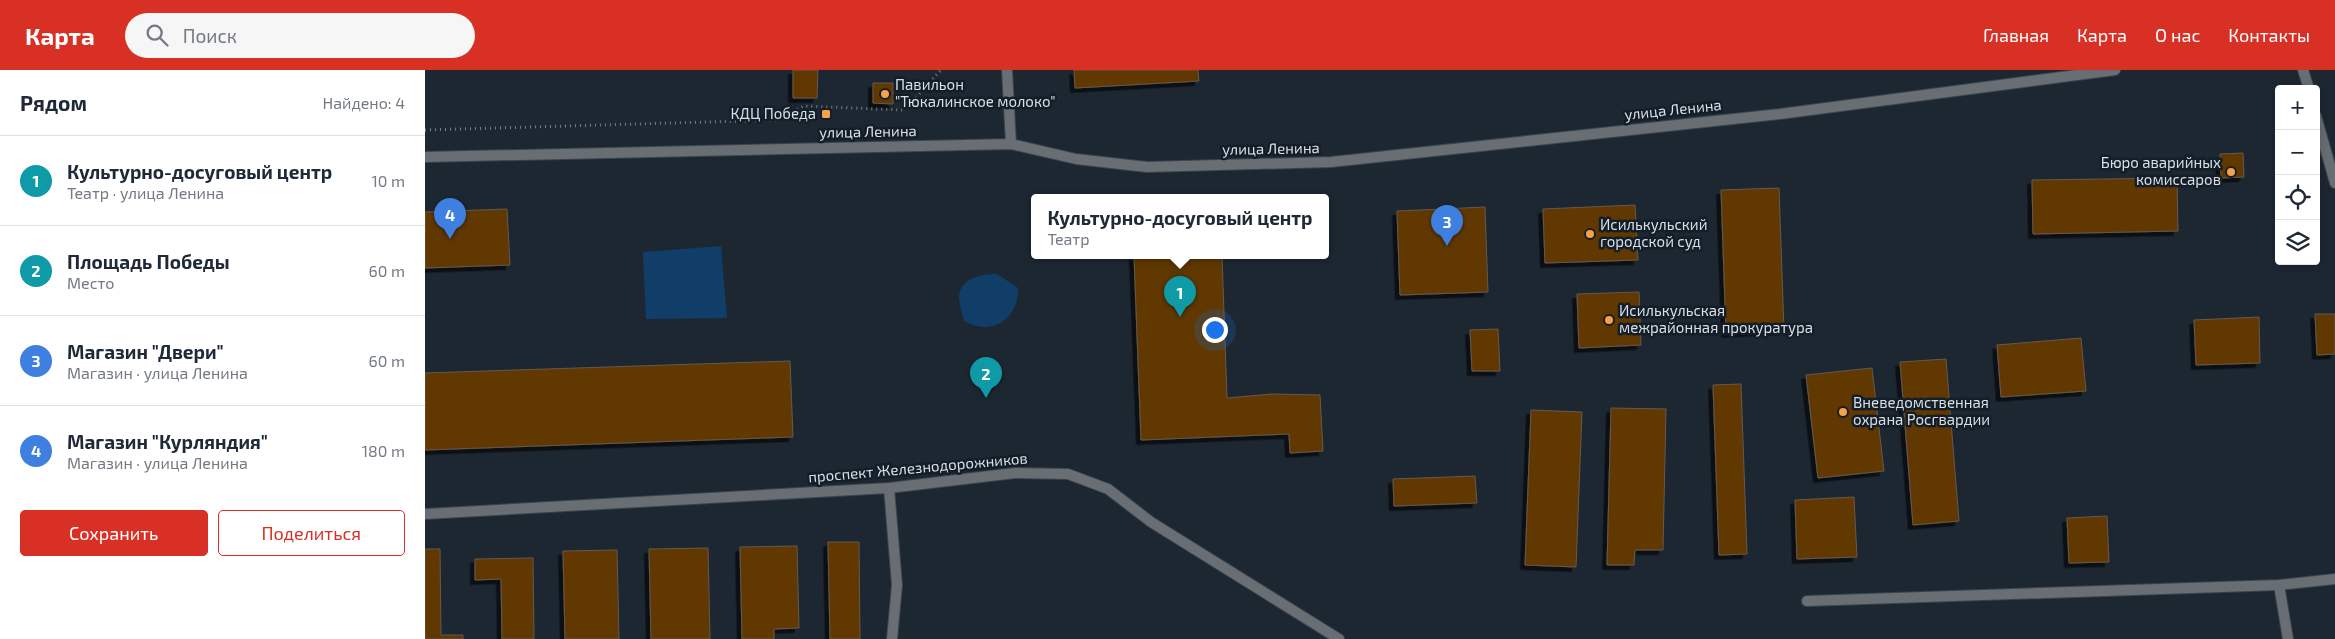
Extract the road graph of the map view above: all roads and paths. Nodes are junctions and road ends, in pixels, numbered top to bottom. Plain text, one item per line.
1 (941, 70) edge
2 (1007, 70) edge
3 (2115, 70) edge
4 (2303, 70) edge
5 (2308, 85) edge
6 (425, 130) edge
7 (2320, 130) edge
8 (1011, 144) junction
9 (425, 157) edge
10 (2335, 183) edge
11 (889, 488) junction
12 (425, 514) edge
13 (2335, 578) edge
14 (2279, 585) junction
15 (1807, 601) dead end
16 (1338, 638) edge
17 (893, 639) edge
18 (2288, 639) edge

1 - 6 path
2 - 8 street
3 - 8 street, улица Ленина
4 - 5 street
7 - 10 street
8 - 9 street, улица Ленина
11 - 12 street, проспект Железнодорожников
11 - 16 street, проспект Железнодорожников
11 - 17 street
13 - 14 street
14 - 15 street
14 - 18 street

